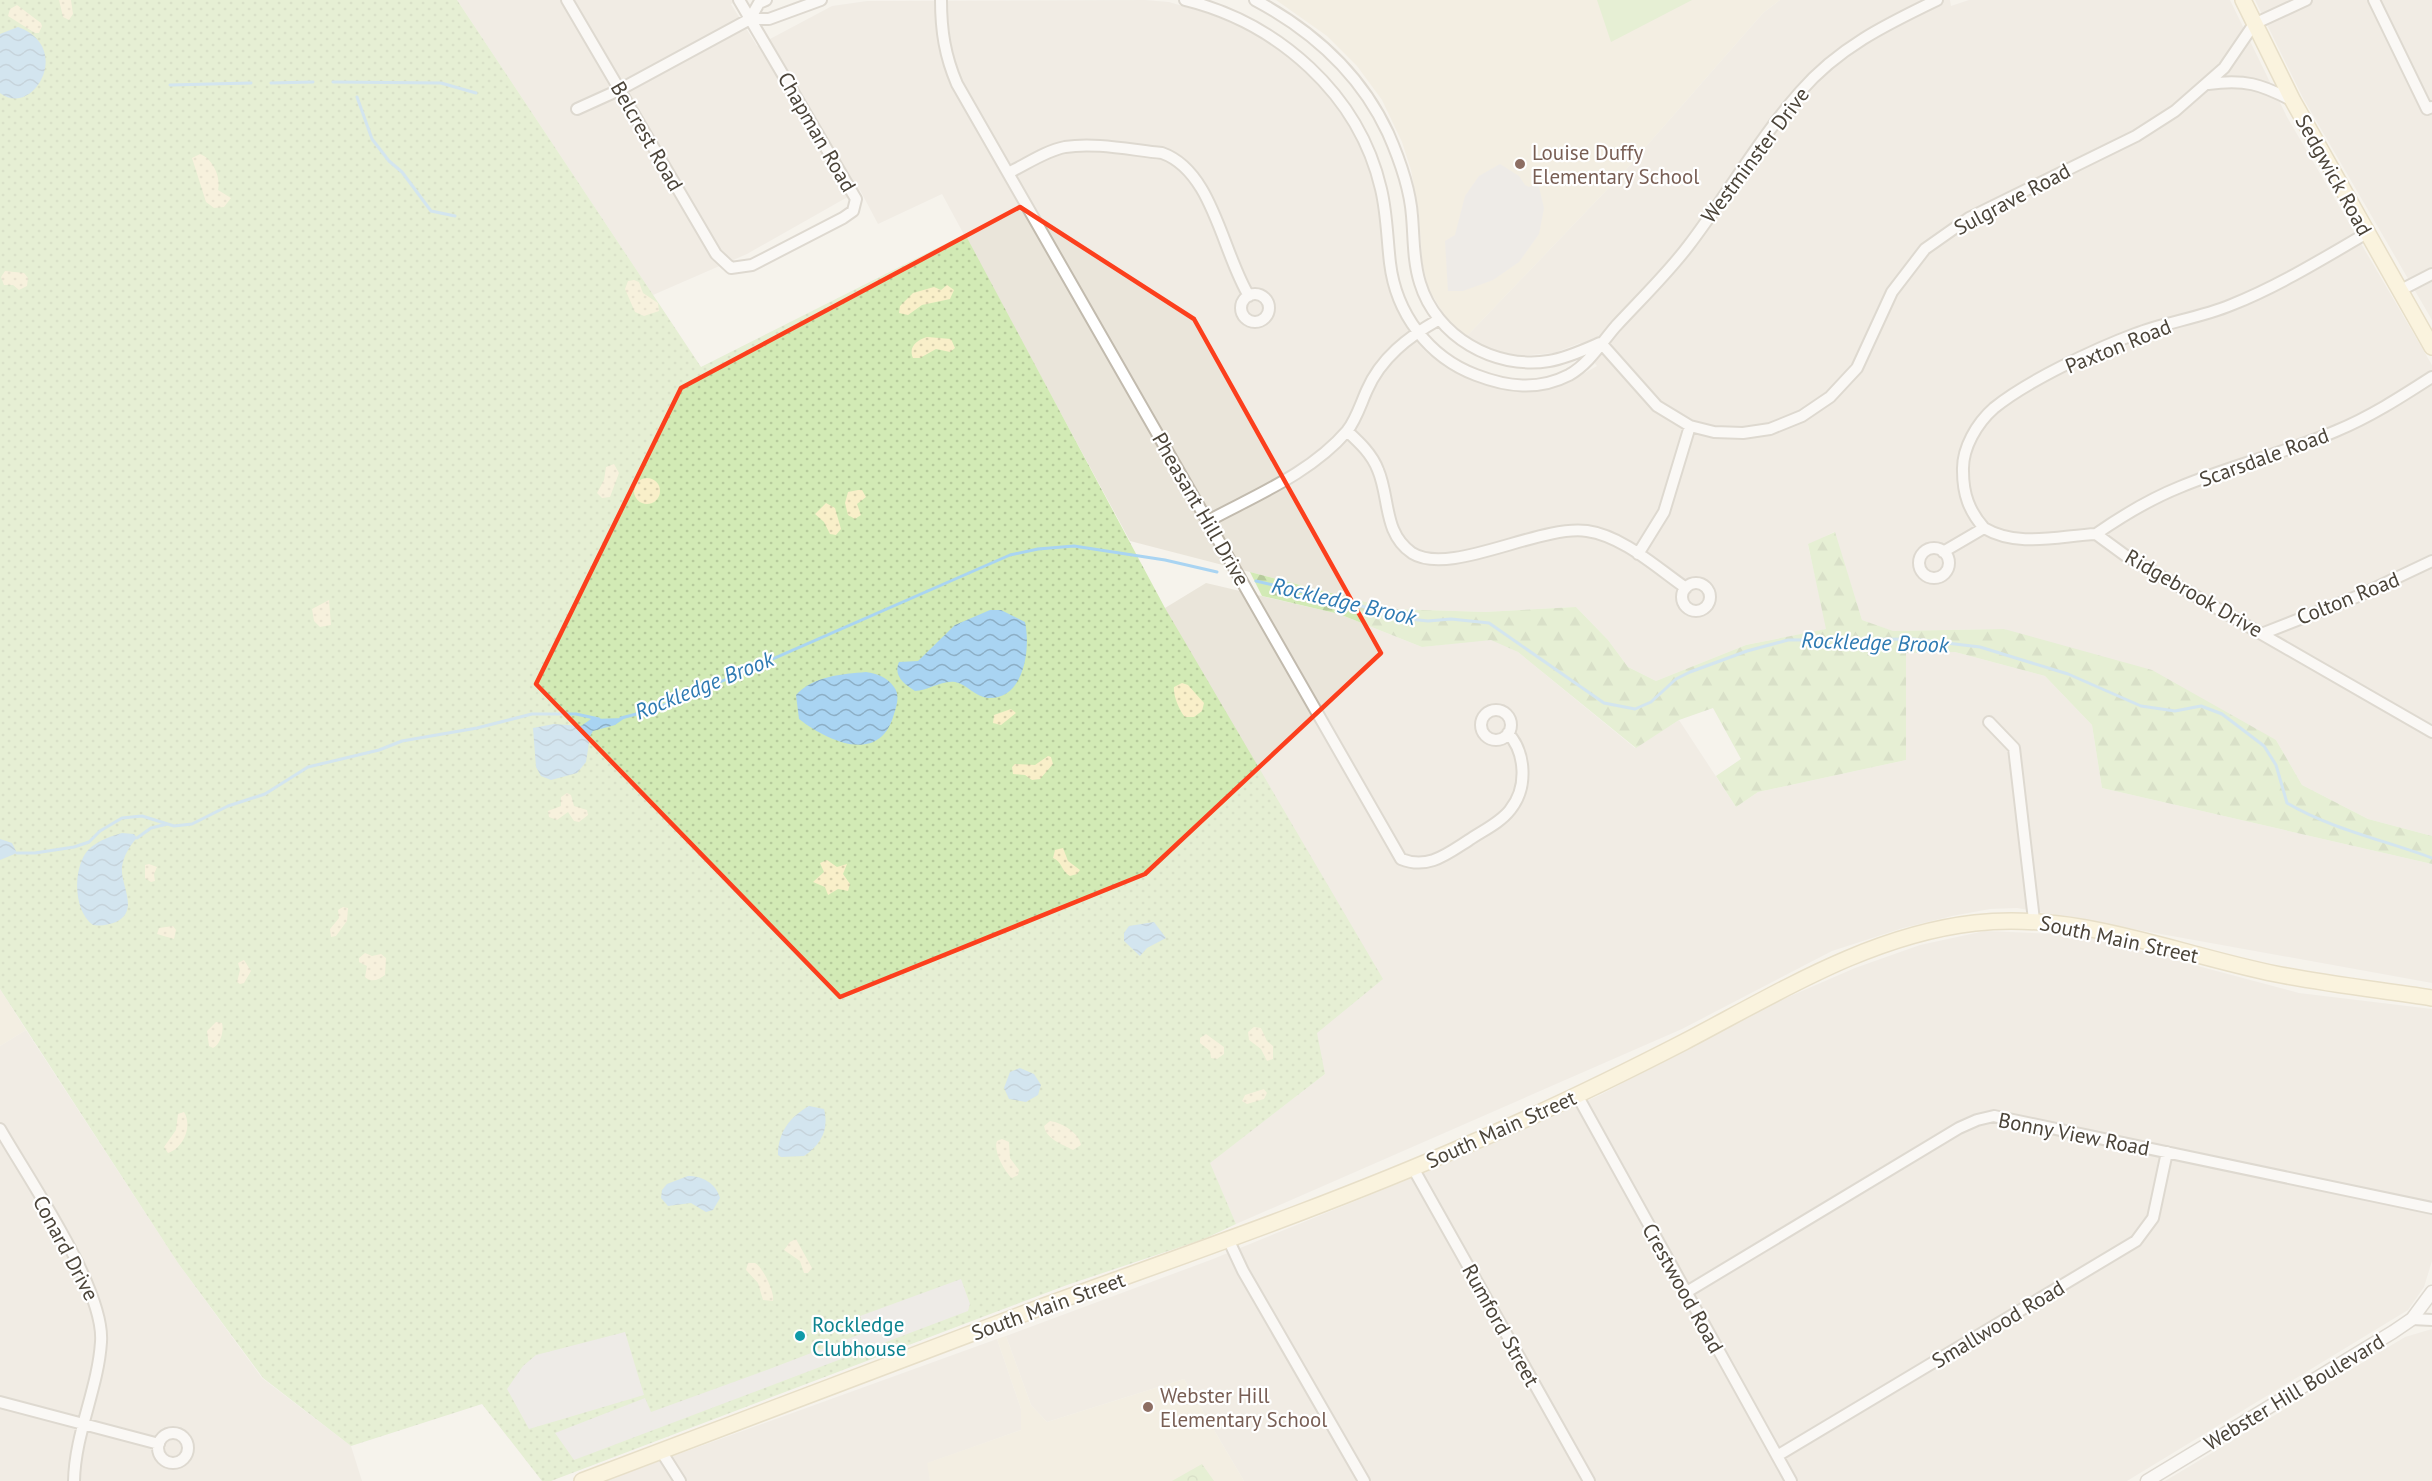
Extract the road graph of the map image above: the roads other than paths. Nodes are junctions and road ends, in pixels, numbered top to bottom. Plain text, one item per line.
1 (567, 0) edge
2 (739, 0) edge
3 (766, 0) edge
4 (821, 0) edge
5 (941, 0) edge
6 (1185, 0) edge
7 (1255, 0) edge
8 (1936, 0) edge
9 (2243, 0) edge
10 (2306, 0) edge
11 (2374, 0) edge
12 (750, 19) junction
13 (2254, 24) junction
14 (2208, 85) junction
15 (620, 90) junction
16 (2293, 101) junction
17 (2432, 107) edge
18 (577, 109) dead end
19 (1010, 172) junction
20 (2367, 233) junction
21 (732, 268) joint
22 (2432, 274) edge
23 (2399, 291) junction
24 (1249, 296) dead end
25 (1438, 320) junction
26 (1417, 332) junction
27 (1601, 343) junction
28 (2432, 347) edge
29 (2432, 377) edge
30 (1690, 426) junction
31 (1347, 431) junction
32 (1209, 521) junction
33 (1984, 528) junction
34 (2096, 534) junction
35 (1943, 552) dead end
36 (1638, 554) junction
37 (2432, 561) edge
38 (1686, 588) dead end
39 (2264, 633) junction
40 (1989, 722) dead end
41 (2432, 732) edge
42 (1508, 733) dead end
43 (2034, 920) junction
44 (2432, 998) edge
45 (1577, 1095) junction
46 (0, 1129) edge
47 (2167, 1152) junction
48 (1413, 1168) junction
49 (2432, 1208) edge
50 (1229, 1241) junction
51 (2432, 1292) edge
52 (1686, 1293) junction
53 (2412, 1319) junction
54 (2432, 1320) edge
55 (0, 1402) edge
56 (84, 1424) junction
57 (159, 1444) dead end
58 (661, 1450) junction
59 (1777, 1456) junction
60 (74, 1481) edge
61 (582, 1481) edge
62 (680, 1481) edge
63 (1364, 1481) edge
64 (1589, 1481) edge
65 (1791, 1481) edge
66 (2147, 1481) edge

1 - 15 street, Belcrest Road
2 - 12 street, Chapman Road
3 - 12 street
4 - 12 street
5 - 19 street, Pheasant Hill Drive
6 - 26 street, Westminster Drive
7 - 25 street, Westminster Drive
8 - 27 street, Westminster Drive
9 - 13 main road, Sedgwick Road
10 - 13 street
11 - 17 street
12 - 15 street
12 - 21 street, Chapman Road
13 - 14 street, Sulgrave Road
13 - 16 main road, Sedgwick Road
14 - 16 street
14 - 30 street, Sulgrave Road
15 - 18 street
15 - 21 street, Belcrest Road
16 - 20 main road, Sedgwick Road
19 - 24 street
19 - 32 street, Pheasant Hill Drive
20 - 23 main road, Sedgwick Road
20 - 33 street, Paxton Road
22 - 23 street
23 - 28 main road, Sedgwick Road
25 - 26 street
25 - 27 street, Westminster Drive
26 - 27 street, Westminster Drive
26 - 31 street
27 - 30 street, Sulgrave Road
29 - 34 street, Scarsdale Road
30 - 36 street
31 - 32 street
31 - 36 street
32 - 42 street, Pheasant Hill Drive
33 - 34 street
33 - 35 street
34 - 39 street, Ridgebrook Drive
36 - 38 street
37 - 39 street, Colton Road
39 - 41 street, Ridgebrook Drive
40 - 43 street
43 - 44 main road, South Main Street
43 - 45 main road, South Main Street
45 - 48 main road, South Main Street
45 - 52 street, Crestwood Road
46 - 56 street, Conard Drive
47 - 49 street, Bonny View Road
47 - 52 street, Bonny View Road
47 - 59 street, Smallwood Road
48 - 50 main road, South Main Street
48 - 64 street, Rumford Street
50 - 58 main road, South Main Street
50 - 63 street
51 - 53 street, Webster Hill Boulevard
52 - 59 street, Crestwood Road
53 - 54 street
53 - 66 street, Webster Hill Boulevard
55 - 56 street
56 - 57 street
56 - 60 street, Conard Drive
58 - 61 main road, South Main Street
58 - 62 street
59 - 65 street, Crestwood Road

